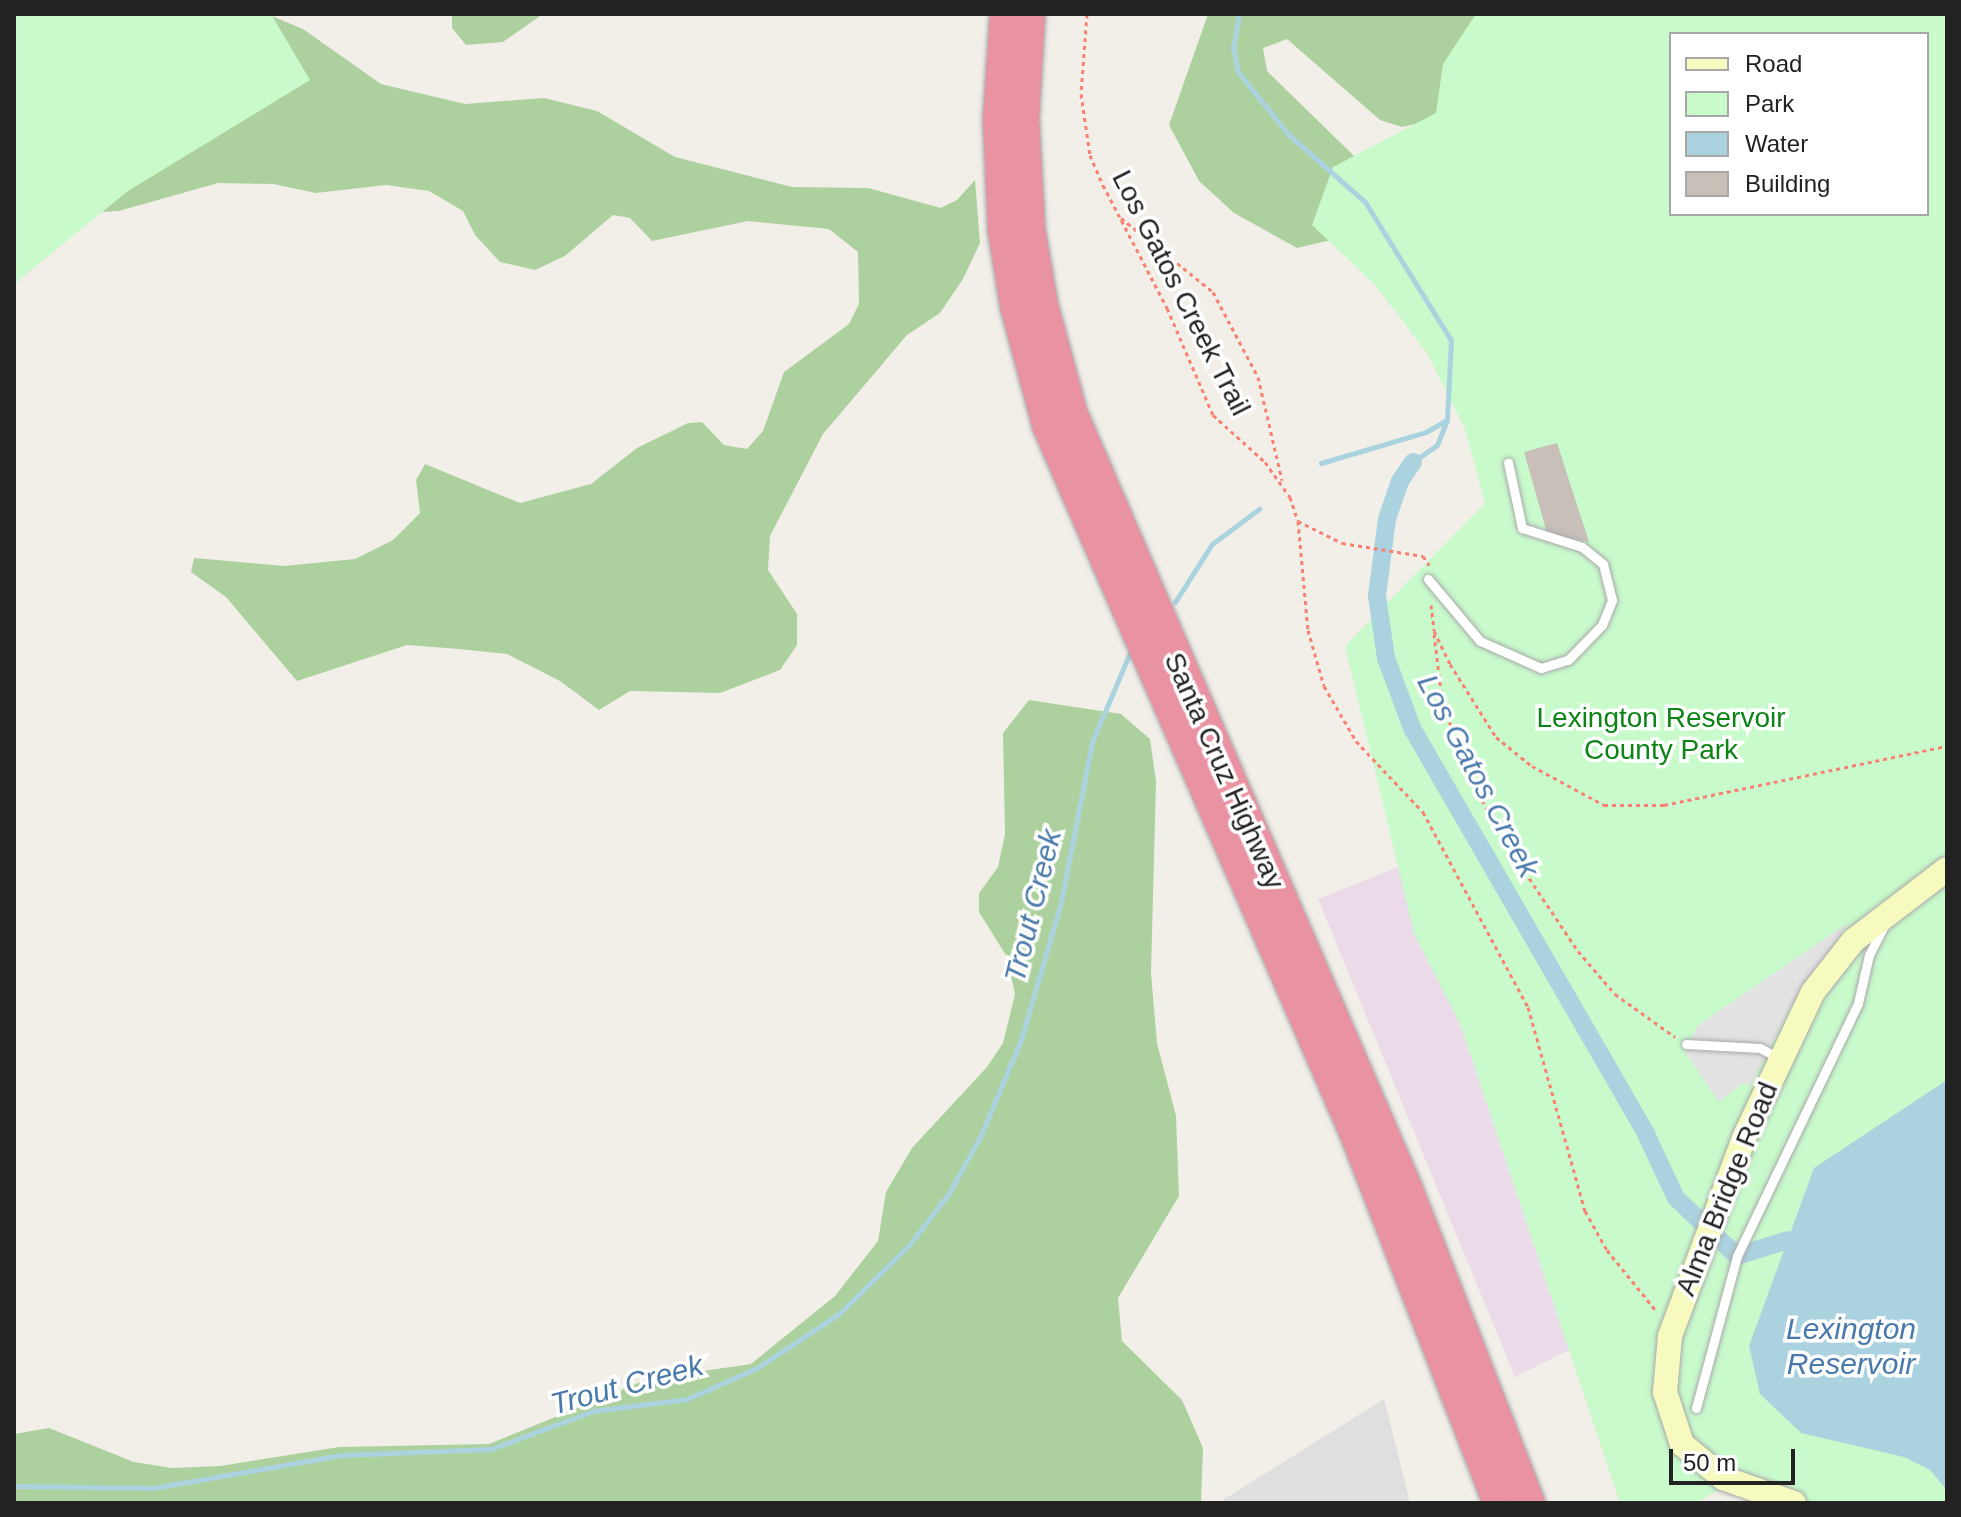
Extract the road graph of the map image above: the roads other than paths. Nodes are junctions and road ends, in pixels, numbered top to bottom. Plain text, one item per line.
1 (1006, 14) edge
2 (1029, 14) edge
3 (1508, 462) dead end
4 (1428, 579) road end
5 (1947, 869) edge
6 (1893, 908) junction
7 (1686, 1044) road end
8 (1779, 1058) junction
9 (1696, 1408) dead end
10 (1499, 1503) edge
11 (1529, 1503) edge
12 (1794, 1503) edge

1 - 10 highway, Santa Cruz Highway
2 - 11 highway, Santa Cruz Highway
3 - 4 lane
5 - 6 street, Alma Bridge Road
6 - 8 street, Alma Bridge Road
6 - 9 lane
7 - 8 lane
8 - 12 street, Alma Bridge Road

